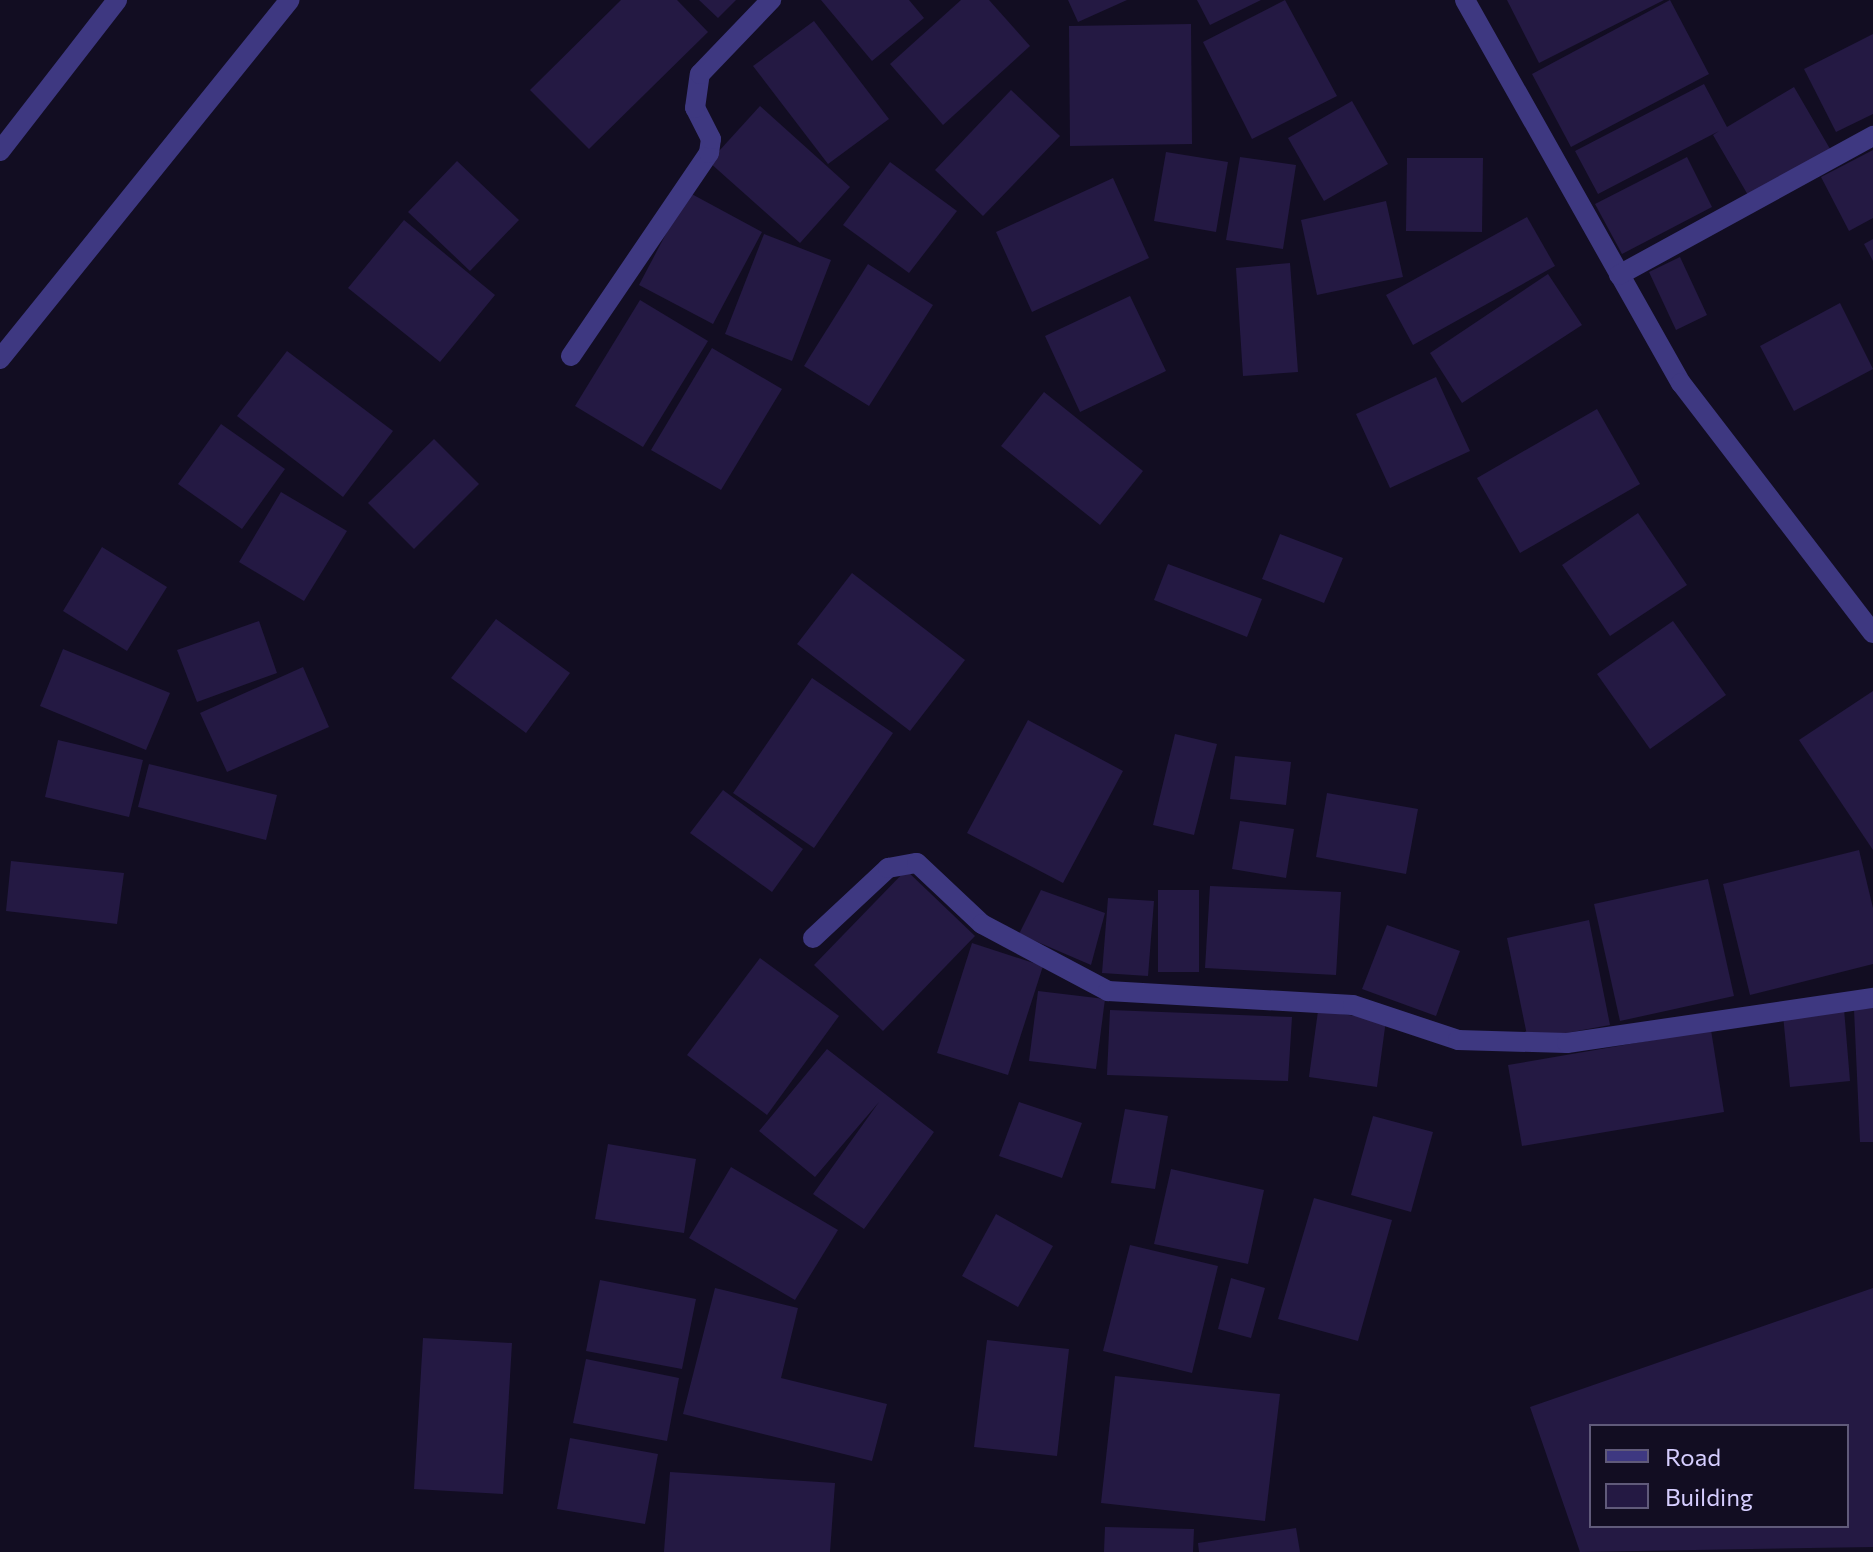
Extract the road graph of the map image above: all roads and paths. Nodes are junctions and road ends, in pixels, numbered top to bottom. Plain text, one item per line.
1 (117, 0) edge
2 (290, 0) edge
3 (771, 0) edge
4 (1465, 0) edge
5 (1873, 136) edge
6 (0, 151) edge
7 (1619, 275) junction
8 (571, 356) dead end
9 (0, 359) edge
10 (1873, 633) edge
11 (813, 938) dead end
12 (1873, 998) edge

1 - 6 street
2 - 9 street
3 - 8 street
4 - 7 street
5 - 7 street
7 - 10 street
11 - 12 street

